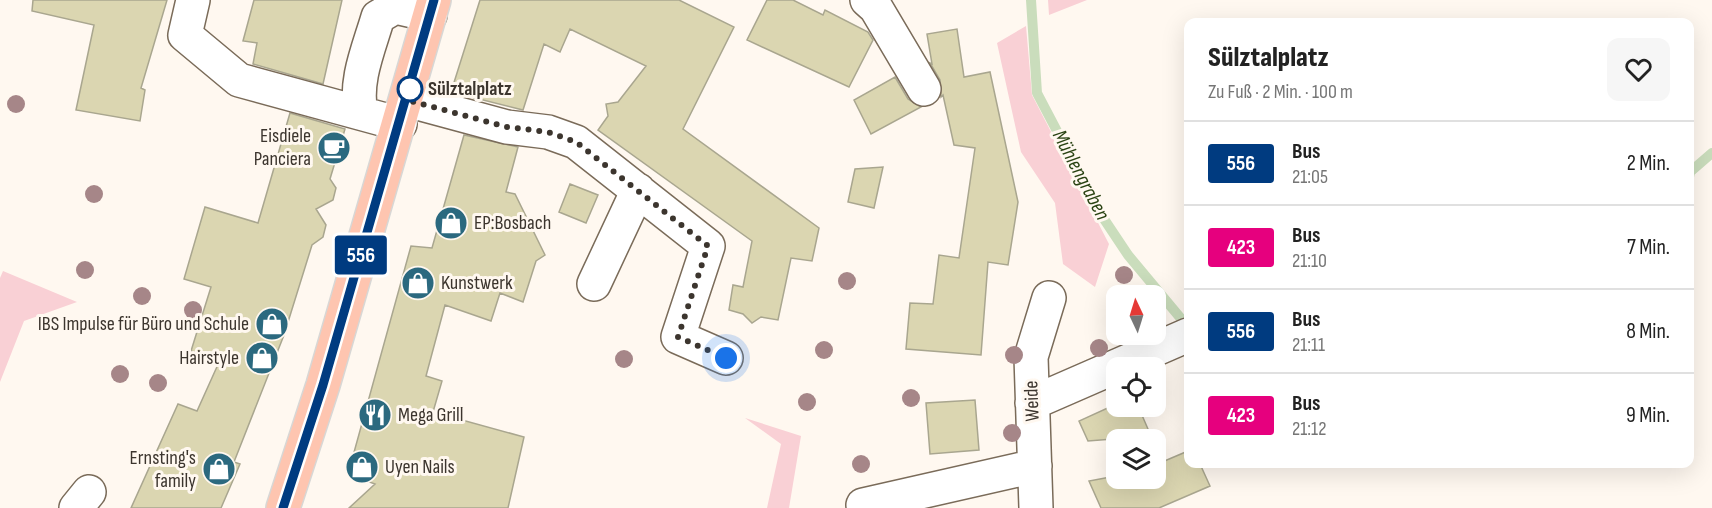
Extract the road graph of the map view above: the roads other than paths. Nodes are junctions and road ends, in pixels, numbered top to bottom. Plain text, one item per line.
1 (193, 0) edge
2 (867, 0) edge
3 (432, 7) edge
4 (924, 89) dead end
5 (403, 112) junction
6 (361, 113) junction
7 (638, 190) junction
8 (594, 284) dead end
9 (1049, 298) dead end
10 (1184, 336) edge
11 (726, 358) dead end
12 (1032, 404) junction
13 (1035, 466) junction
14 (863, 505) dead end
15 (283, 508) edge
16 (1036, 508) edge

1 - 6 street
2 - 4 street
3 - 5 main road
3 - 6 street
5 - 6 street
5 - 7 street
5 - 15 main road
7 - 8 street
7 - 11 street
9 - 12 street, Weide
10 - 12 street
12 - 13 street, Weide
13 - 14 street
13 - 16 street, Weide

